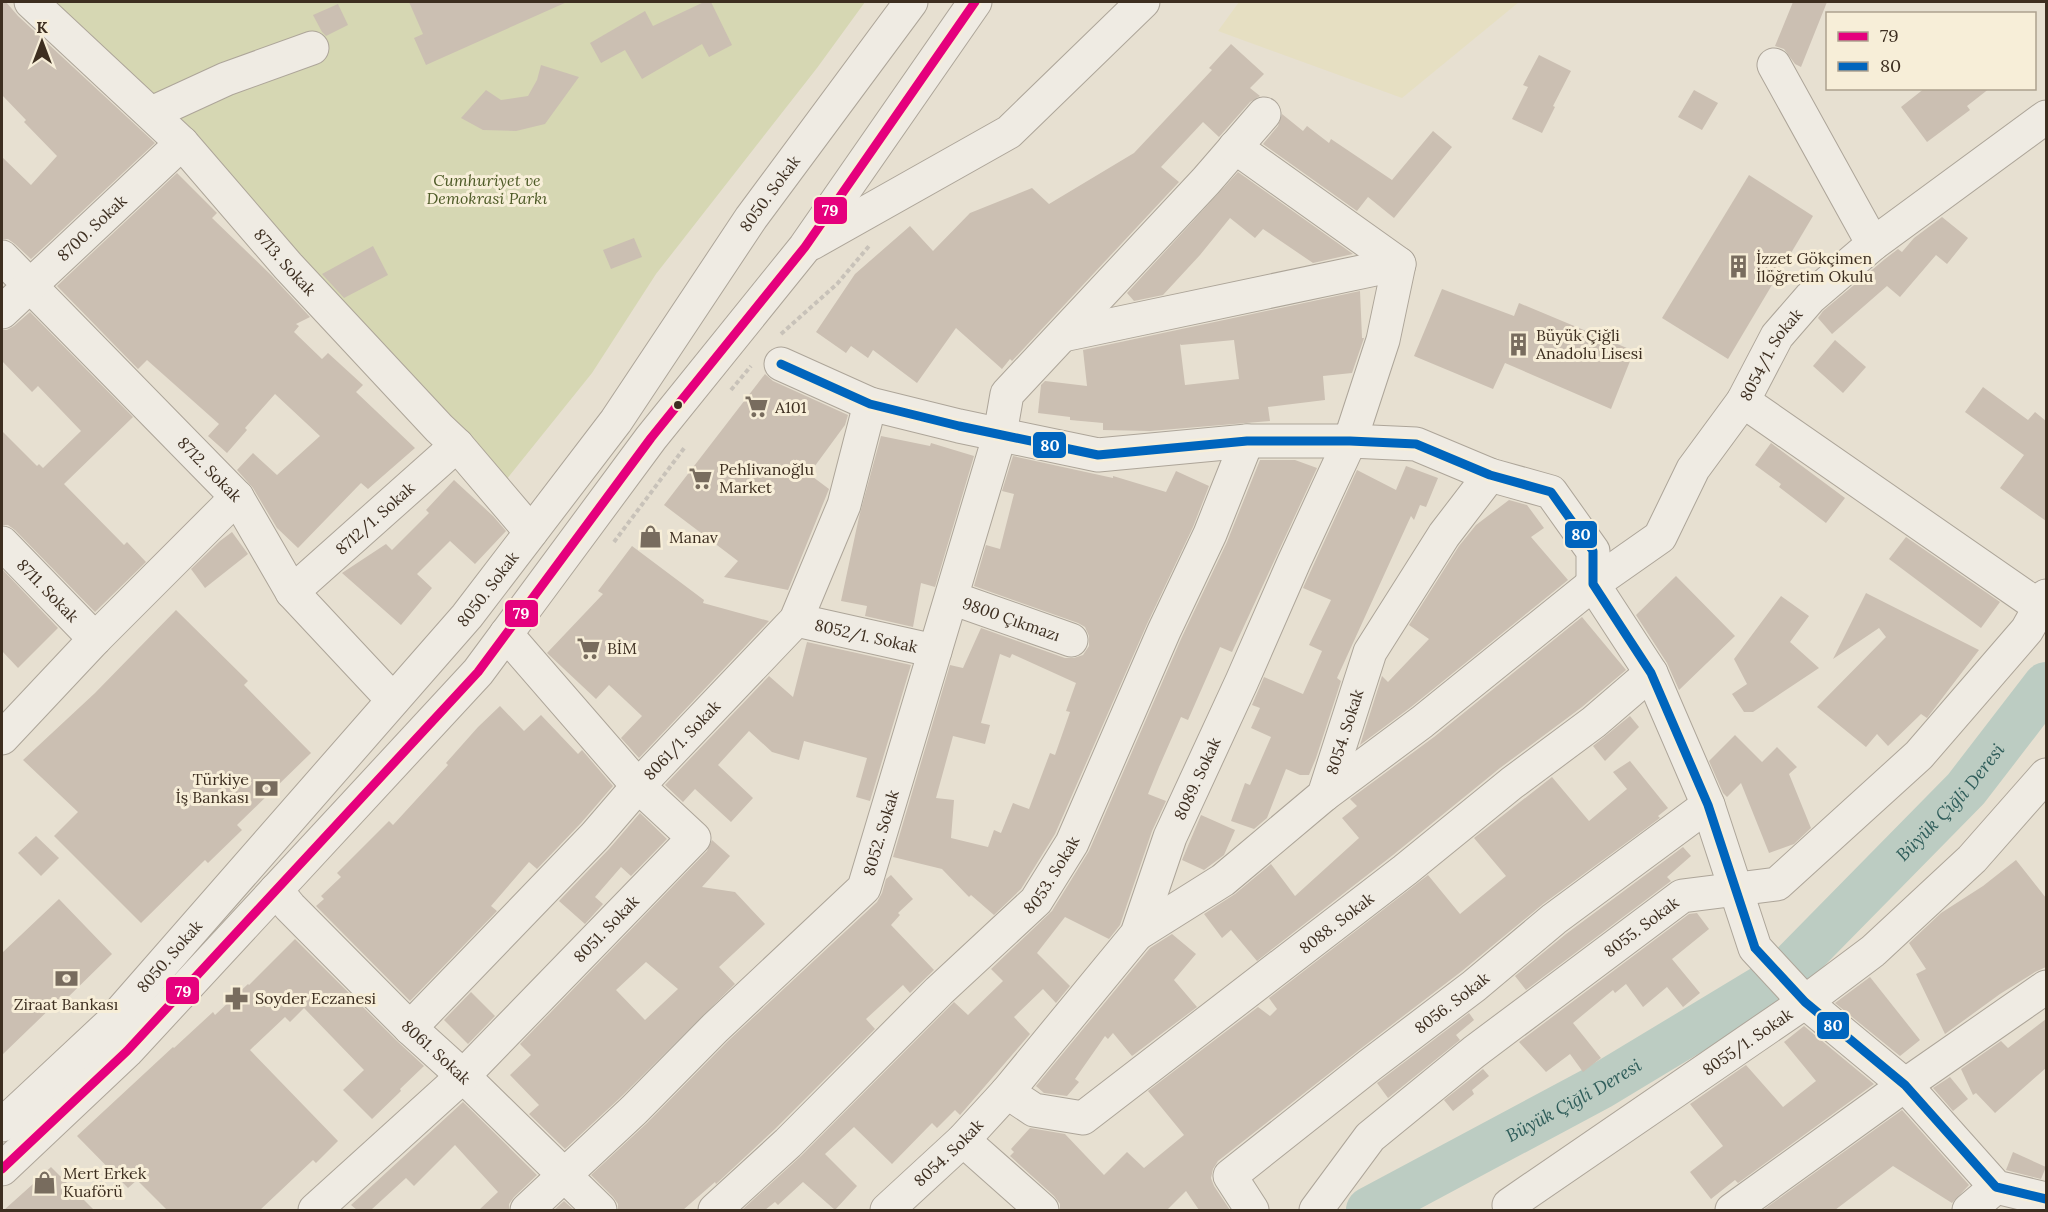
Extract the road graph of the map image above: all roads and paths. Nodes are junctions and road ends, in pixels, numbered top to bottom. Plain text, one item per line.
1 (31, 2) edge
2 (911, 2) edge
3 (975, 2) edge
4 (1143, 2) edge
5 (312, 48) dead end
6 (1774, 65) dead end
7 (152, 113) junction
8 (1264, 114) dead end
9 (2046, 117) edge
10 (183, 143) junction
11 (1235, 147) junction
12 (1873, 244) junction
13 (805, 247) junction
14 (2, 257) edge
15 (1399, 264) junction
16 (29, 285) junction
17 (2, 312) edge
18 (1063, 335) junction
19 (781, 364) dead end
20 (1743, 401) junction
21 (870, 404) junction
22 (1000, 434) junction
23 (1247, 441) junction
24 (1350, 441) junction
25 (457, 445) junction
26 (1490, 475) junction
27 (237, 496) junction
28 (531, 532) junction
29 (2, 543) edge
30 (1593, 584) junction
31 (291, 592) junction
32 (952, 598) junction
33 (2043, 602) edge
34 (796, 620) junction
35 (506, 634) junction
36 (95, 639) junction
37 (1071, 640) dead end
38 (935, 651) junction
39 (1651, 673) junction
40 (393, 700) junction
41 (2, 738) edge
42 (2046, 775) edge
43 (638, 786) junction
44 (1324, 795) junction
45 (1708, 805) junction
46 (1736, 889) junction
47 (276, 890) junction
48 (1137, 934) junction
49 (2046, 987) edge
50 (1801, 998) junction
51 (410, 1028) junction
52 (463, 1076) junction
53 (1905, 1085) junction
54 (1007, 1092) junction
55 (2, 1125) edge
56 (963, 1140) junction
57 (2, 1169) edge
58 (564, 1176) junction
59 (1996, 1187) junction
60 (2046, 1198) edge
61 (1505, 1209) edge
62 (315, 1210) edge
63 (527, 1210) edge
64 (600, 1210) edge
65 (715, 1210) edge
66 (887, 1210) edge
67 (1042, 1210) edge
68 (1252, 1210) edge
69 (1316, 1210) edge
70 (1732, 1210) edge
71 (1969, 1210) edge

1 - 7 street, 8713. Sokak
2 - 28 street, 8050. Sokak
3 - 13 street, 8050. Sokak
4 - 13 street
5 - 7 street
6 - 12 street
7 - 10 street, 8713. Sokak
8 - 11 street, 8052. Sokak
9 - 12 street, 8054/1. Sokak
10 - 16 street, 8700. Sokak
10 - 25 street, 8713. Sokak
11 - 15 street
11 - 18 street, 8052. Sokak
12 - 20 street, 8054/1. Sokak
13 - 35 street, 8050. Sokak
14 - 16 street, 8712. Sokak
15 - 18 street
15 - 24 street, 8089. Sokak
16 - 17 street, 8700. Sokak
16 - 27 street, 8712. Sokak
18 - 22 street, 8052. Sokak
19 - 21 street
20 - 30 street, 8054/1. Sokak
20 - 33 street
21 - 22 street
21 - 34 street, 8061/1. Sokak
22 - 23 street
22 - 32 street, 8052. Sokak
23 - 24 street
23 - 65 street, 8053. Sokak
24 - 26 street
24 - 48 street, 8089. Sokak
25 - 28 street, 8713. Sokak
25 - 31 street, 8712/1. Sokak
26 - 30 street
26 - 44 street, 8054. Sokak
27 - 31 street, 8712. Sokak
27 - 36 street
28 - 40 street, 8050. Sokak
29 - 36 street, 8711. Sokak
30 - 39 street
30 - 44 street, 8054/1. Sokak
31 - 40 street, 8712. Sokak
32 - 37 street, 9800 Çıkmazı
32 - 38 street, 8052. Sokak
33 - 46 street, 8055. Sokak
34 - 38 street, 8052/1. Sokak
34 - 43 street, 8061/1. Sokak
35 - 43 street, 8051. Sokak
35 - 47 street, 8050. Sokak
36 - 41 street
38 - 58 street, 8052. Sokak
39 - 45 street
39 - 54 street, 8088. Sokak
40 - 55 street, 8050. Sokak
42 - 50 street, 8055/1. Sokak
43 - 51 street, 8061/1. Sokak
43 - 52 street, 8051. Sokak
44 - 48 street, 8054. Sokak
45 - 46 street
45 - 68 street, 8056. Sokak
46 - 50 street
46 - 69 street, 8055. Sokak
47 - 51 street, 8061. Sokak
47 - 57 street, 8050. Sokak
48 - 54 street, 8089. Sokak
49 - 53 street
50 - 53 street
50 - 61 street, 8055/1. Sokak
51 - 52 street, 8061. Sokak
52 - 58 street, 8061. Sokak
52 - 62 street, 8051. Sokak
53 - 59 street
53 - 70 street
54 - 56 street, 8054. Sokak
56 - 66 street, 8054. Sokak
56 - 67 street
58 - 63 street, 8052. Sokak
58 - 64 street, 8061. Sokak
59 - 60 street
59 - 71 street

